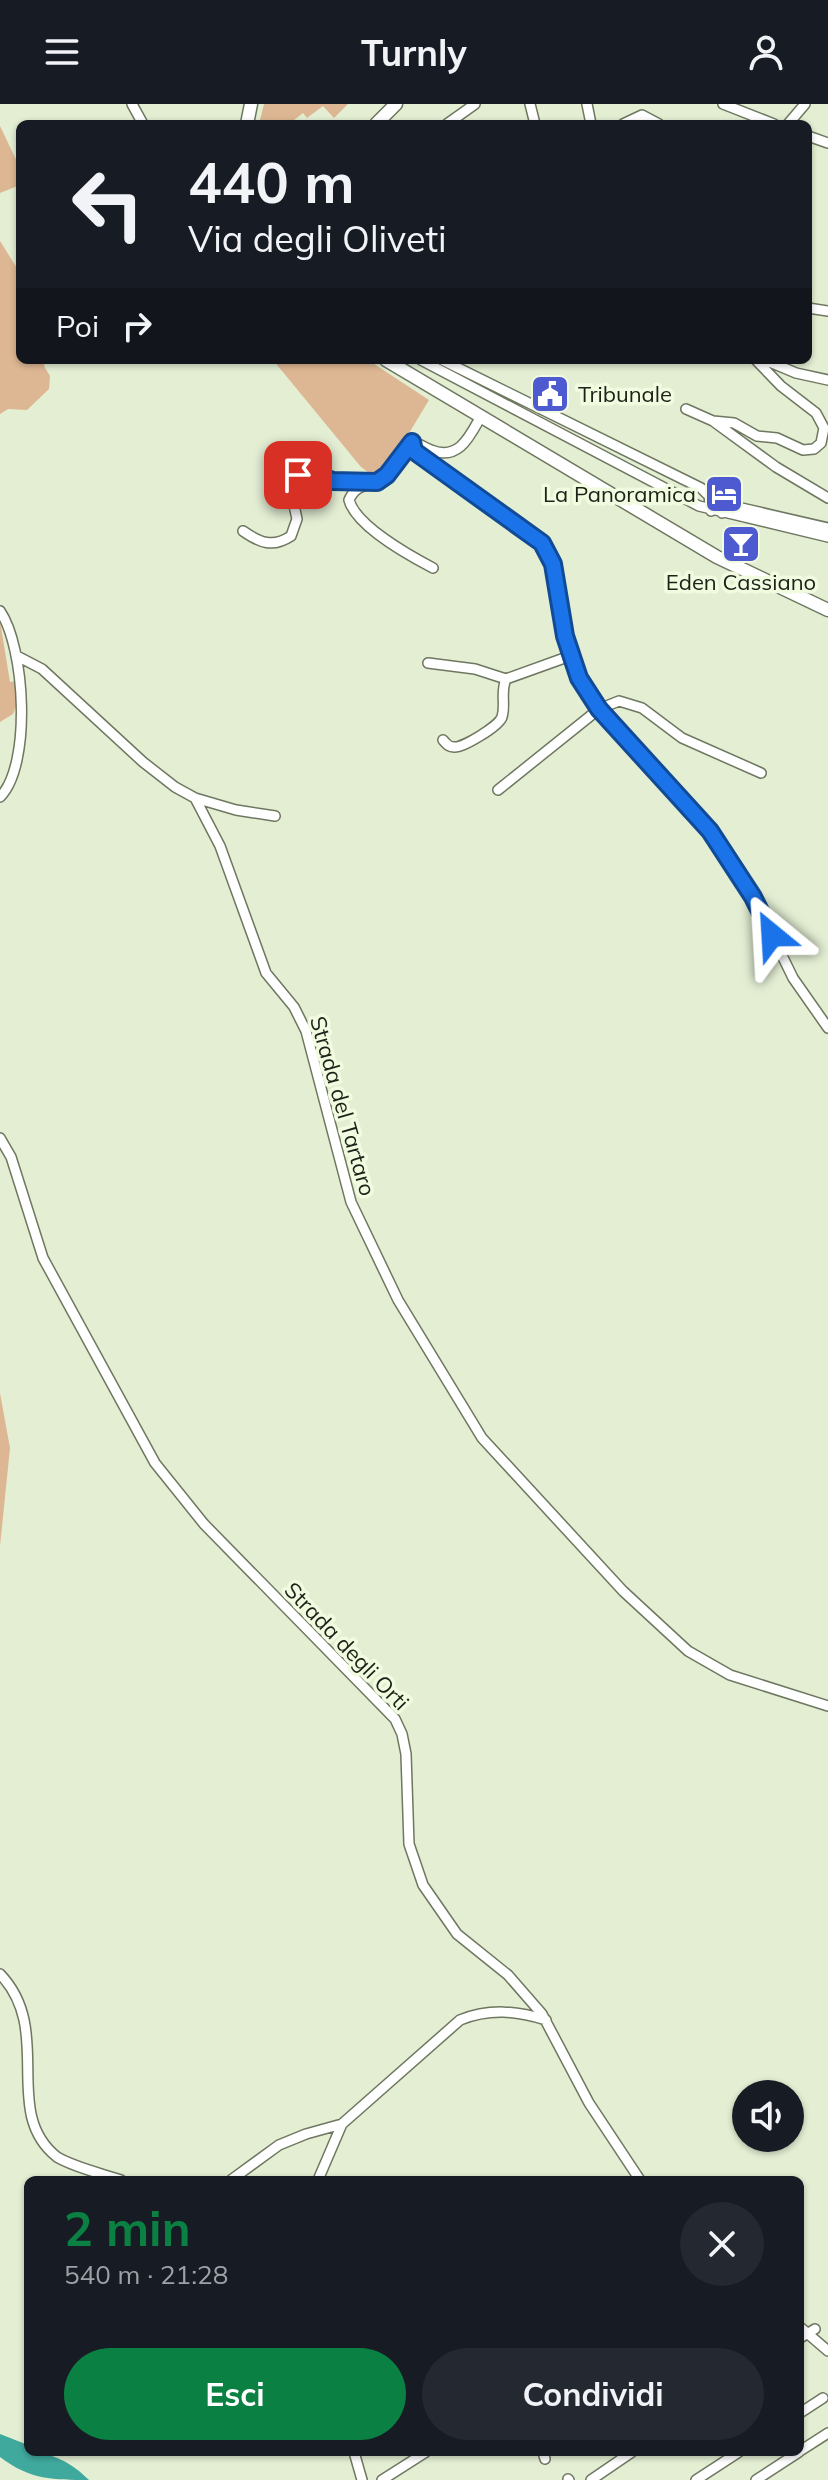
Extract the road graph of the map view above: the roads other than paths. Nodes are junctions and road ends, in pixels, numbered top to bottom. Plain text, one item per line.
1 (396, 104) edge
2 (475, 104) edge
3 (723, 104) edge
4 (805, 104) edge
5 (380, 120) edge
6 (453, 120) edge
7 (631, 120) edge
8 (651, 120) edge
9 (764, 120) edge
10 (791, 120) edge
11 (393, 364) edge
12 (432, 364) edge
13 (450, 364) edge
14 (760, 364) edge
15 (775, 364) edge
16 (828, 380) edge
17 (686, 409) dead end
18 (482, 419) junction
19 (713, 421) junction
20 (412, 442) junction
21 (365, 483) junction
22 (828, 498) edge
23 (717, 512) junction
24 (828, 528) edge
25 (243, 531) dead end
26 (828, 537) edge
27 (433, 568) dead end
28 (828, 610) edge
29 (0, 611) edge
30 (17, 656) junction
31 (570, 656) junction
32 (428, 663) dead end
33 (506, 679) junction
34 (599, 709) junction
35 (443, 740) dead end
36 (761, 773) dead end
37 (498, 790) dead end
38 (0, 797) edge
39 (195, 798) junction
40 (275, 816) dead end
41 (828, 1028) edge
42 (0, 1138) edge
43 (828, 1706) edge
44 (0, 1974) edge
45 (546, 2020) junction
46 (342, 2124) junction
47 (109, 2176) edge
48 (237, 2176) edge
49 (320, 2176) edge
50 (637, 2176) edge
51 (805, 2332) edge
52 (828, 2351) edge
53 (823, 2398) dead end
54 (804, 2410) edge
55 (828, 2433) edge
56 (804, 2449) edge
57 (355, 2456) edge
58 (420, 2456) edge
59 (626, 2456) edge
60 (733, 2456) edge
61 (793, 2456) edge
62 (362, 2480) edge
63 (382, 2480) edge
64 (591, 2480) edge
65 (696, 2480) edge
66 (756, 2480) edge

1 - 5 main road
2 - 6 street
3 - 9 street
4 - 10 street
7 - 8 street
11 - 18 main road
12 - 23 street
13 - 23 street
14 - 19 street
15 - 16 street
17 - 19 street
18 - 20 street
18 - 28 main road
19 - 22 street
20 - 21 street
20 - 31 street
21 - 25 street
21 - 27 street
23 - 24 street
23 - 26 street
29 - 30 street
30 - 38 street
30 - 39 street, Strada del Tartaro
31 - 33 street
31 - 34 street
32 - 33 street
33 - 35 street
34 - 36 street
34 - 37 street
34 - 41 street
39 - 40 street
39 - 43 street, Strada del Tartaro
42 - 45 street, Strada degli Orti
44 - 47 street
45 - 46 street
45 - 50 street, Strada degli Orti
46 - 48 street
46 - 49 street
51 - 52 street
53 - 54 street
55 - 56 street
57 - 62 street
58 - 63 street
59 - 64 street
60 - 65 street
61 - 66 street

